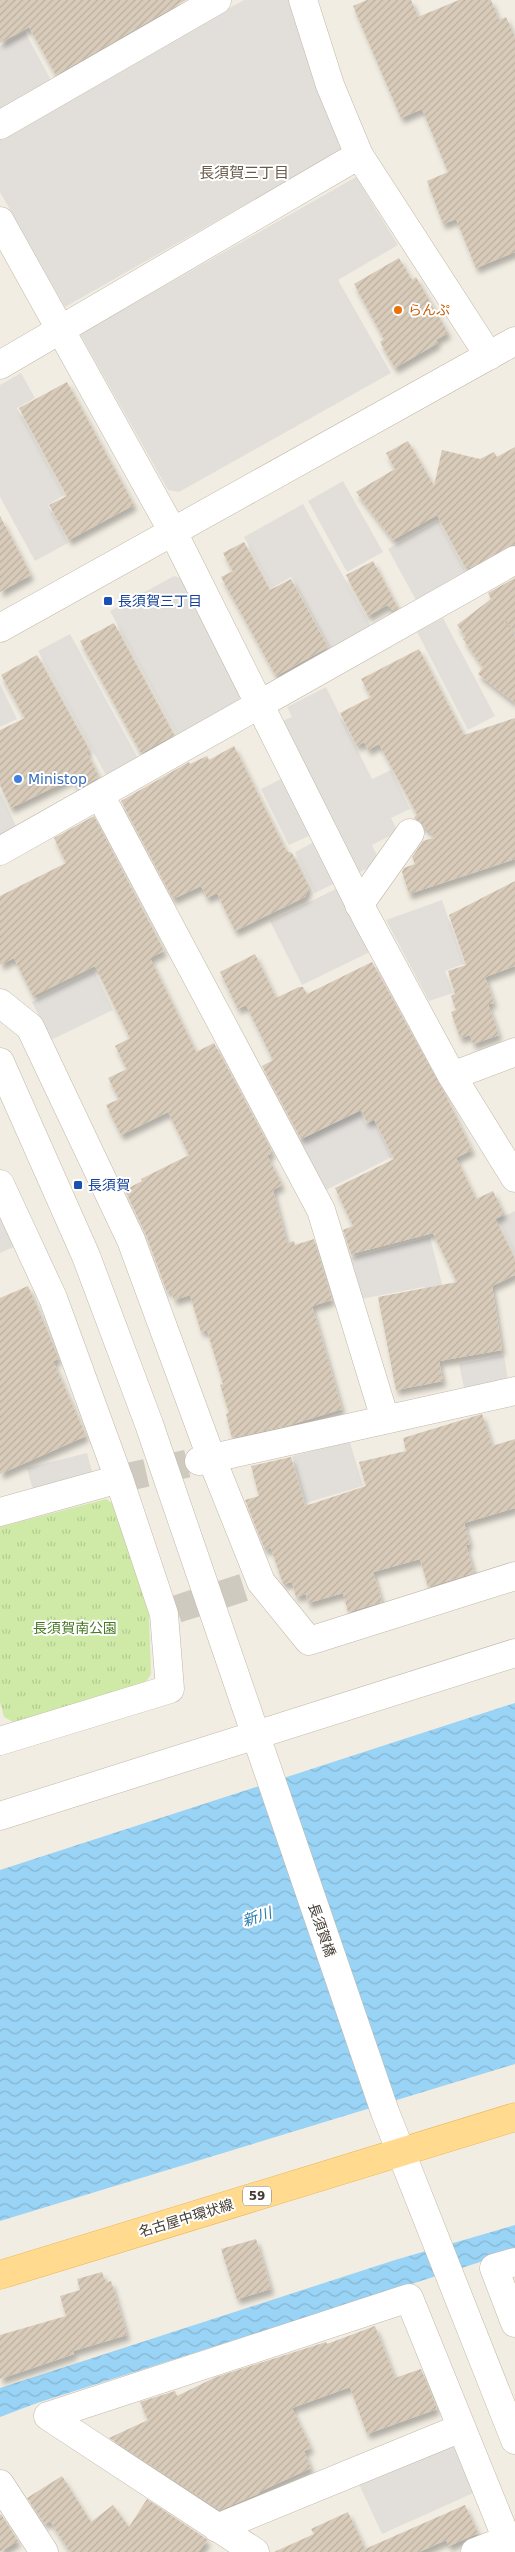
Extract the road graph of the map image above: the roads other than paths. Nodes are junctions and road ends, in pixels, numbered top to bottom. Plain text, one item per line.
1 (217, 0) edge
2 (303, 0) edge
3 (0, 125) edge
4 (359, 155) junction
5 (0, 221) edge
6 (61, 331) junction
7 (515, 342) edge
8 (489, 356) junction
9 (0, 365) edge
10 (173, 532) junction
11 (515, 560) edge
12 (0, 628) edge
13 (261, 704) junction
14 (100, 795) junction
15 (410, 833) dead end
16 (0, 851) edge
17 (359, 905) junction
18 (0, 1003) edge
19 (515, 1052) edge
20 (0, 1062) edge
21 (452, 1076) junction
22 (515, 1178) edge
23 (0, 1184) edge
24 (515, 1391) edge
25 (385, 1419) junction
26 (205, 1459) junction
27 (120, 1479) junction
28 (0, 1512) edge
29 (515, 1576) edge
30 (515, 1653) edge
31 (0, 1741) edge
32 (258, 1741) junction
33 (0, 1816) edge
34 (515, 2117) edge
35 (400, 2152) junction
36 (515, 2262) edge
37 (0, 2275) edge
38 (515, 2323) edge
39 (461, 2428) junction
40 (515, 2440) edge
41 (0, 2484) edge
42 (217, 2528) junction
43 (509, 2546) edge
44 (44, 2552) edge
45 (255, 2552) edge
46 (475, 2552) edge

1 - 3 street
2 - 4 street
4 - 6 street
4 - 8 street
5 - 6 street
6 - 9 street
6 - 10 street
7 - 8 street
8 - 10 street
10 - 12 street
10 - 13 street
11 - 13 street
13 - 14 street
13 - 17 street
14 - 16 street
14 - 25 street
15 - 17 street
17 - 21 street
18 - 26 street
19 - 21 street
20 - 32 street, 長須賀橋
21 - 22 street
23 - 27 street
24 - 25 street
25 - 26 street
26 - 29 street
27 - 28 street
27 - 31 street
30 - 32 street
32 - 33 street
32 - 35 street, 長須賀橋
34 - 35 main road, 名古屋中環状線 / 59
35 - 37 main road, 名古屋中環状線 / 59
35 - 40 street, 長須賀橋
36 - 38 street
39 - 42 street
39 - 42 street
39 - 43 street
41 - 44 street
42 - 45 street
43 - 46 street

